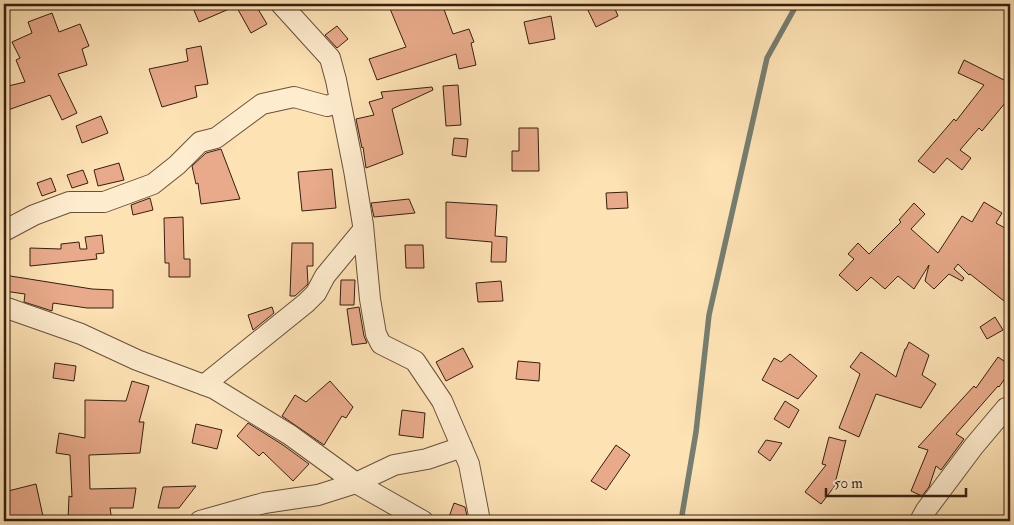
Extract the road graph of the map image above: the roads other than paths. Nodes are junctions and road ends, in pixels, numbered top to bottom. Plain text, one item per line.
1 (281, 4) edge
2 (339, 102) junction
3 (364, 230) junction
4 (4, 231) edge
5 (4, 307) edge
6 (204, 385) junction
7 (1006, 408) dead end
8 (462, 447) junction
9 (356, 483) junction
10 (200, 521) edge
11 (423, 521) edge
12 (480, 521) edge
13 (920, 521) edge

1 - 2 street
2 - 3 street
2 - 4 street
3 - 6 street
3 - 8 street
5 - 6 street
6 - 9 street
7 - 13 street
8 - 9 street
8 - 12 street
9 - 10 street
9 - 11 street

